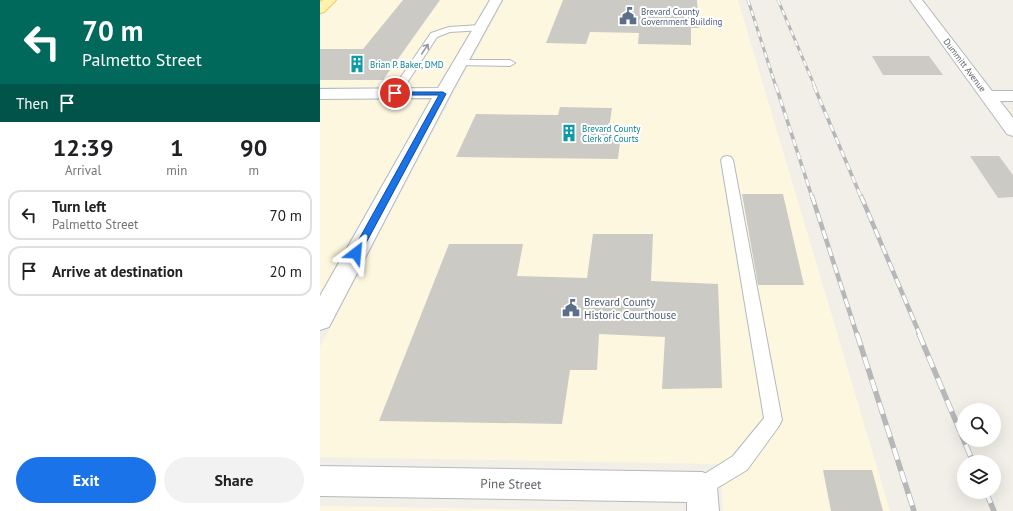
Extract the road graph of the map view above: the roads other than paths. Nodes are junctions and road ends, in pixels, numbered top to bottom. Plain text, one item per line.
1 (330, 0) edge
2 (496, 0) edge
3 (916, 0) edge
4 (320, 9) edge
5 (480, 28) junction
6 (461, 63) junction
7 (510, 63) dead end
8 (395, 93) junction
9 (320, 94) edge
10 (443, 94) junction
11 (987, 96) junction
12 (1013, 96) edge
13 (1013, 130) edge
14 (727, 160) dead end
15 (320, 319) edge
16 (320, 481) edge
17 (703, 499) edge

1 - 4 main road
2 - 5 street
3 - 11 street, Dummitt Avenue
5 - 6 street
8 -> 5 lane
6 - 7 lane
6 - 10 street
8 - 9 street
8 - 10 street
10 - 15 street
11 - 12 street
11 - 13 street, Dummitt Avenue
14 - 17 lane
16 - 17 street, Pine Street

